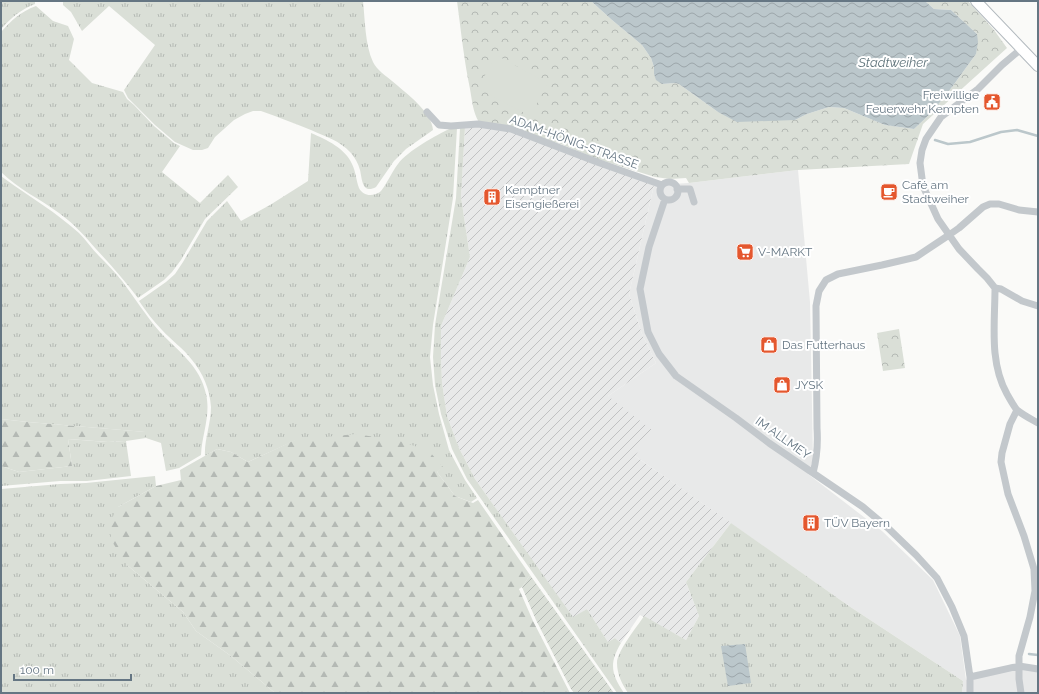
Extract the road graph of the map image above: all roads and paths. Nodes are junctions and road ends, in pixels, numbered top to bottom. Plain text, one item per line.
1 (976, 1) edge
2 (1022, 49) junction
3 (1038, 66) edge
4 (427, 112) dead end
5 (662, 185) junction
6 (677, 189) junction
7 (665, 199) junction
8 (694, 202) dead end
9 (1038, 212) edge
10 (949, 235) junction
11 (996, 288) junction
12 (1038, 306) edge
13 (1017, 410) junction
14 (1038, 423) edge
15 (813, 473) junction
16 (1036, 568) edge
17 (1036, 592) edge
18 (1019, 666) junction
19 (1038, 670) edge
20 (970, 677) junction
21 (970, 693) edge
22 (1021, 693) edge

1 - 2 main road
2 - 3 main road
2 - 10 street
4 - 5 street, ADAM-HÖNIG-STRASSE
5 - 6 street
5 - 7 street
6 - 7 street
6 - 8 street
7 - 15 street, IM ALLMEY
9 - 10 street
10 - 11 street
10 - 15 street
11 - 12 street
11 - 13 street
13 - 14 street
13 - 16 street
15 - 20 street, IM ALLMEY
16 - 17 street
17 - 18 street
18 - 19 street
18 - 20 street
18 - 22 street
20 - 21 street, IM ALLMEY

